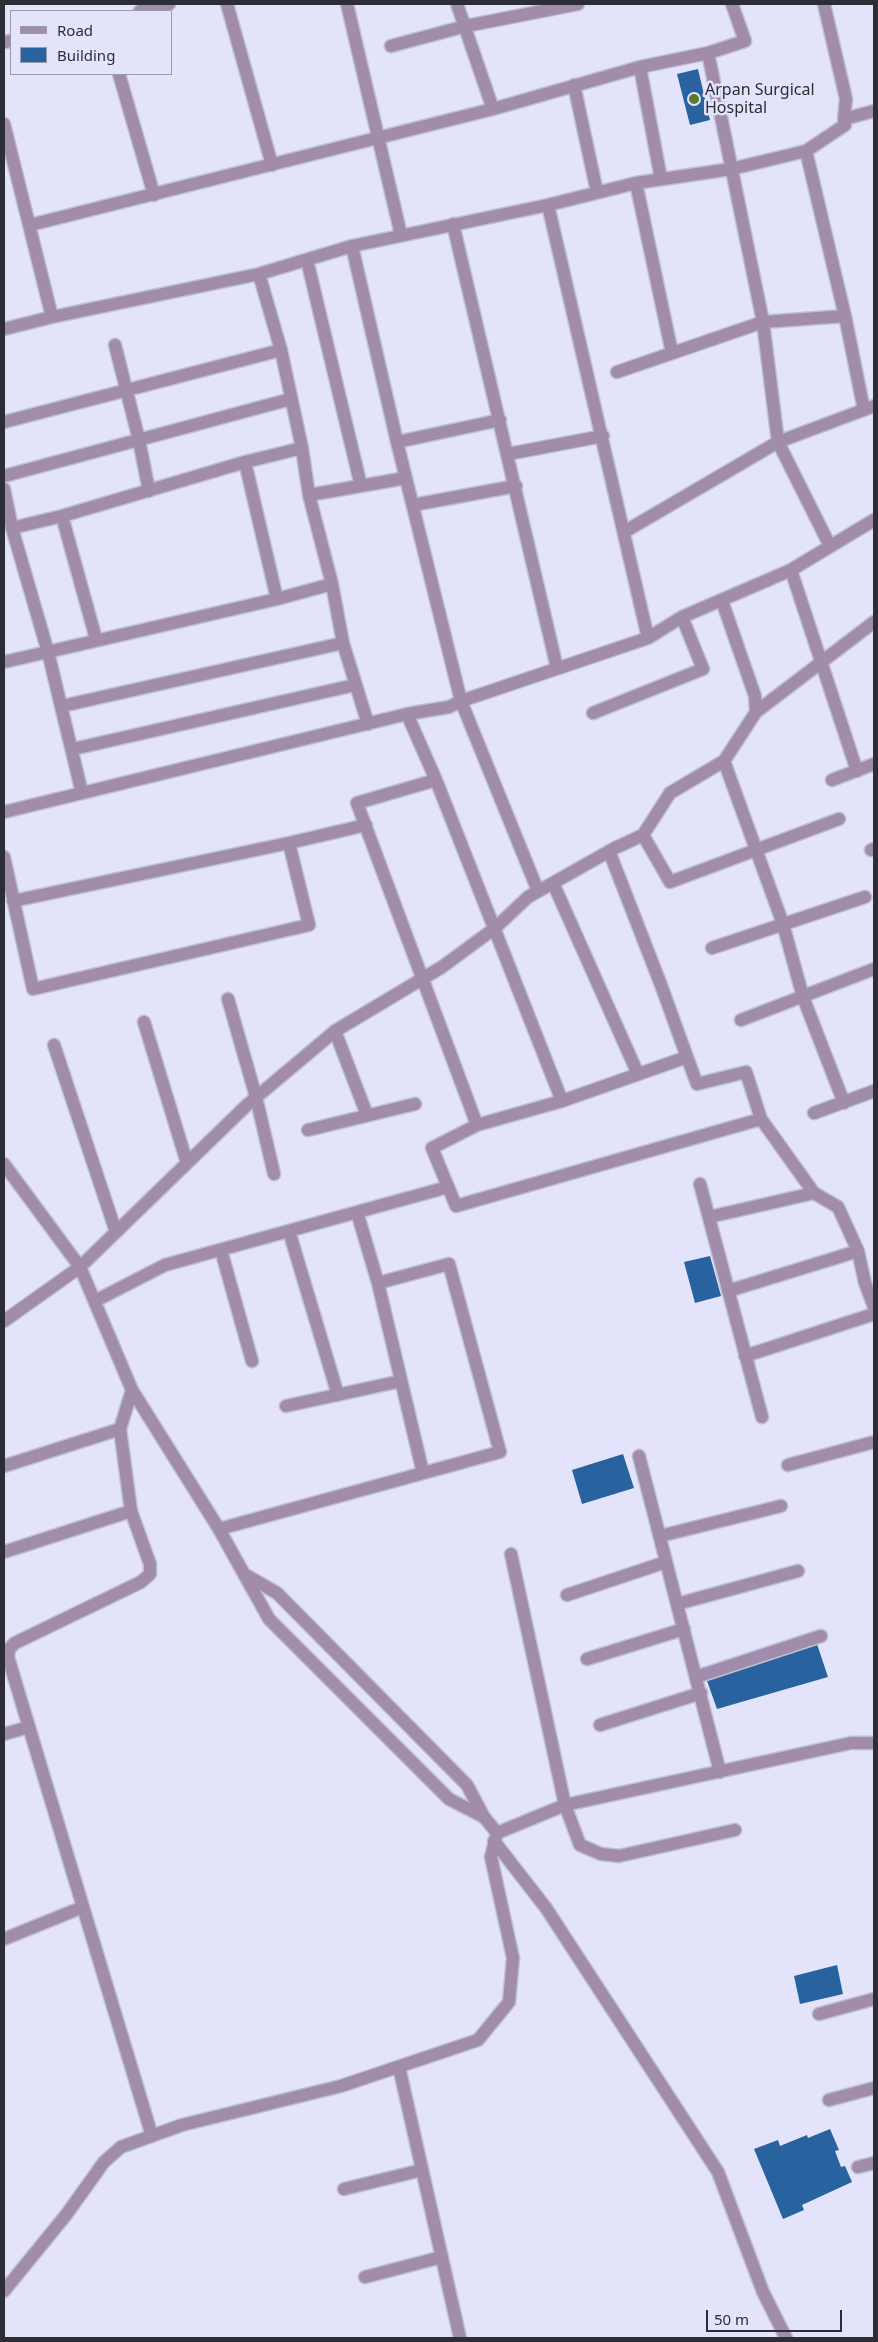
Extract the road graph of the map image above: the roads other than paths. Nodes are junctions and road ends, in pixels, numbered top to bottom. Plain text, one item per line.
1 (169, 4) edge
2 (226, 4) edge
3 (347, 4) edge
4 (457, 4) edge
5 (578, 4) edge
6 (732, 4) edge
7 (824, 4) edge
8 (146, 8) edge
9 (466, 26) junction
10 (391, 46) dead end
11 (708, 53) junction
12 (640, 67) junction
13 (119, 75) edge
14 (574, 85) junction
15 (493, 109) junction
16 (874, 111) edge
17 (844, 119) junction
18 (4, 124) edge
19 (378, 137) junction
20 (806, 151) junction
21 (9, 159) edge
22 (272, 166) junction
23 (731, 169) junction
24 (661, 179) junction
25 (636, 182) junction
26 (596, 192) junction
27 (154, 195) junction
28 (548, 206) junction
29 (30, 224) junction
30 (453, 224) junction
31 (401, 235) junction
32 (352, 246) junction
33 (307, 260) junction
34 (259, 274) junction
35 (845, 316) junction
36 (52, 317) junction
37 (763, 322) junction
38 (4, 329) edge
39 (115, 345) dead end
40 (281, 350) junction
41 (672, 353) junction
42 (617, 372) dead end
43 (126, 390) junction
44 (291, 399) junction
45 (869, 408) edge
46 (500, 420) junction
47 (4, 422) edge
48 (602, 436) junction
49 (139, 440) junction
50 (397, 442) junction
51 (778, 442) junction
52 (302, 448) junction
53 (508, 454) junction
54 (245, 462) junction
55 (4, 476) edge
56 (406, 478) junction
57 (361, 486) junction
58 (516, 486) junction
59 (4, 489) edge
60 (149, 491) junction
61 (309, 495) junction
62 (413, 505) junction
63 (62, 516) junction
64 (874, 520) edge
65 (624, 532) junction
66 (10, 535) edge
67 (830, 546) junction
68 (791, 570) junction
69 (332, 584) junction
70 (277, 599) junction
71 (722, 601) junction
72 (682, 617) junction
73 (874, 622) edge
74 (648, 638) junction
75 (96, 640) junction
76 (343, 643) junction
77 (48, 652) junction
78 (4, 662) edge
79 (822, 662) junction
80 (557, 668) junction
81 (355, 684) junction
82 (461, 701) junction
83 (62, 706) junction
84 (756, 712) junction
85 (593, 713) dead end
86 (407, 714) junction
87 (368, 724) junction
88 (73, 749) junction
89 (724, 761) junction
90 (874, 764) edge
91 (858, 771) junction
92 (436, 780) junction
93 (832, 780) dead end
94 (82, 793) junction
95 (4, 812) edge
96 (839, 819) dead end
97 (366, 825) junction
98 (643, 835) junction
99 (289, 843) junction
100 (757, 850) junction
101 (609, 851) junction
102 (4, 857) edge
103 (553, 883) junction
104 (538, 891) junction
105 (865, 897) dead end
106 (14, 901) junction
107 (783, 924) junction
108 (495, 928) junction
109 (712, 948) dead end
110 (874, 969) edge
111 (423, 978) junction
112 (803, 997) junction
113 (228, 999) dead end
114 (740, 1020) dead end
115 (144, 1022) dead end
116 (335, 1031) junction
117 (54, 1044) dead end
118 (687, 1057) junction
119 (638, 1074) junction
120 (874, 1091) edge
121 (256, 1098) junction
122 (562, 1100) junction
123 (844, 1103) junction
124 (415, 1104) dead end
125 (814, 1113) dead end
126 (367, 1115) junction
127 (761, 1119) junction
128 (478, 1125) junction
129 (308, 1130) dead end
130 (188, 1163) junction
131 (4, 1164) edge
132 (274, 1174) dead end
133 (700, 1184) dead end
134 (448, 1187) junction
135 (814, 1193) junction
136 (356, 1212) junction
137 (709, 1217) junction
138 (289, 1231) junction
139 (116, 1232) junction
140 (220, 1250) junction
141 (858, 1251) junction
142 (80, 1268) junction
143 (378, 1283) junction
144 (728, 1291) junction
145 (95, 1301) junction
146 (874, 1307) edge
147 (874, 1314) edge
148 (4, 1321) edge
149 (746, 1356) junction
150 (252, 1361) dead end
151 (401, 1381) junction
152 (132, 1390) junction
153 (338, 1395) junction
154 (286, 1406) dead end
155 (762, 1417) dead end
156 (120, 1429) junction
157 (874, 1442) edge
158 (639, 1456) dead end
159 (788, 1465) dead end
160 (4, 1466) edge
161 (423, 1473) junction
162 (782, 1506) dead end
163 (131, 1511) junction
164 (220, 1529) junction
165 (660, 1536) junction
166 (4, 1552) edge
167 (511, 1554) dead end
168 (666, 1562) junction
169 (798, 1571) dead end
170 (244, 1574) junction
171 (567, 1596) dead end
172 (677, 1604) junction
173 (684, 1629) junction
174 (821, 1636) dead end
175 (587, 1659) dead end
176 (696, 1676) junction
177 (701, 1693) junction
178 (600, 1725) dead end
179 (29, 1726) junction
180 (4, 1734) edge
181 (874, 1743) edge
182 (720, 1772) junction
183 (565, 1805) junction
184 (484, 1817) junction
185 (734, 1830) dead end
186 (496, 1837) junction
187 (83, 1907) junction
188 (4, 1938) edge
189 (874, 1999) edge
190 (819, 2014) dead end
191 (399, 2067) junction
192 (874, 2088) edge
193 (829, 2100) dead end
194 (152, 2136) junction
195 (874, 2163) edge
196 (858, 2167) dead end
197 (422, 2170) junction
198 (344, 2189) dead end
199 (442, 2257) junction
200 (365, 2277) dead end
201 (4, 2291) edge
202 (460, 2338) edge
203 (786, 2338) edge

1 - 8 street
2 - 22 street
3 - 19 street
4 - 9 street
5 - 9 street
6 - 11 street
7 - 17 street
9 - 10 street
9 - 15 street
11 - 12 street
11 - 23 street
12 - 14 street
12 - 24 street
13 - 27 street
14 - 15 street
14 - 26 street
15 - 19 street
16 - 17 street
17 - 20 street
18 - 21 street
19 - 22 street
19 - 31 street
20 - 23 street
20 - 35 street
21 - 29 street
22 - 27 street
23 - 24 street
23 - 37 street
24 - 25 street
25 - 26 street
25 - 41 street
26 - 28 street
27 - 29 street
28 - 30 street
28 - 48 street
29 - 36 street
30 - 31 street
30 - 46 street
31 - 32 street
32 - 33 street
32 - 50 street
33 - 34 street
33 - 57 street
34 - 36 street
34 - 40 street
35 - 37 street
35 - 45 street
36 - 38 street
37 - 41 street
37 - 51 street
39 - 43 street
40 - 43 street
40 - 44 street
41 - 42 street
43 - 47 street
43 - 49 street
44 - 49 street
44 - 52 street
45 - 51 street
46 - 50 street
46 - 53 street
48 - 53 street
48 - 65 street
49 - 55 street
49 - 60 street
50 - 56 street
51 - 65 street
51 - 67 street
52 - 54 street
52 - 61 street
53 - 58 street
54 - 60 street
54 - 70 street
56 - 57 street
56 - 62 street
57 - 61 street
58 - 62 street
58 - 80 street
59 - 66 street
60 - 63 street
61 - 69 street
62 - 82 street
63 - 66 street
63 - 75 street
64 - 67 street
65 - 74 street
66 - 77 street
67 - 68 street
68 - 71 street
68 - 79 street
69 - 70 street
69 - 76 street
70 - 75 street
71 - 72 street
71 - 84 street
72 - 74 street
72 - 85 street
73 - 79 street
74 - 80 street
75 - 77 street
76 - 81 street
76 - 83 street
77 - 78 street
77 - 83 street
79 - 84 street
79 - 91 street
80 - 82 street
81 - 87 street
81 - 88 street
82 - 86 street
82 - 104 street
83 - 88 street
84 - 89 street
86 - 87 street
86 - 92 street
87 - 94 street
88 - 94 street
89 - 98 street
89 - 100 street
90 - 91 street
91 - 93 street
92 - 97 street
92 - 108 street
94 - 95 street
96 - 100 street
97 - 99 street
97 - 111 street
98 - 100 street
98 - 101 street
99 - 106 street
99 - 106 street
100 - 107 street
101 - 103 street
101 - 118 street
102 - 106 street
103 - 104 street
103 - 119 street
104 - 108 street
105 - 107 street
107 - 109 street
107 - 112 street
108 - 111 street
108 - 122 street
110 - 112 street
111 - 116 street
111 - 128 street
112 - 114 street
112 - 123 street
113 - 121 street
115 - 130 street
116 - 121 street
116 - 126 street
117 - 139 street
118 - 119 street
118 - 127 street
119 - 122 street
120 - 123 street
121 - 130 street
121 - 132 street
122 - 128 street
123 - 125 street
124 - 126 street
126 - 129 street
127 - 134 street
127 - 135 street
128 - 134 street
130 - 139 street
131 - 142 street
133 - 137 street
134 - 136 street
135 - 137 street
135 - 141 street
136 - 138 street
136 - 143 street
137 - 144 street
138 - 140 street
138 - 153 street
139 - 142 street
140 - 145 street
140 - 150 street
141 - 144 street
141 - 146 street
142 - 145 street
142 - 148 street
143 - 151 street
143 - 161 street
144 - 149 street
145 - 152 street
147 - 149 street
149 - 155 street
151 - 153 street
151 - 161 street
152 - 156 street
152 - 164 street
153 - 154 street
156 - 160 street
156 - 163 street
157 - 159 street
158 - 165 street
161 - 164 street
162 - 165 street
163 - 166 street
163 - 179 street
164 - 170 street
165 - 168 street
167 - 183 street
168 - 171 street
168 - 172 street
169 - 172 street
170 - 184 street
170 - 184 street
172 - 173 street
173 - 175 street
173 - 176 street
174 - 176 street
176 - 177 street
177 - 178 street
177 - 182 street
179 - 180 street
179 - 187 street
181 - 182 street
182 - 183 street
183 - 185 street
183 - 186 street
184 - 186 street
186 - 191 street
186 - 203 street
187 - 188 street
187 - 194 street
189 - 190 street
191 - 194 street
191 - 197 street
192 - 193 street
194 - 201 street
195 - 196 street
197 - 198 street
197 - 199 street
199 - 200 street
199 - 202 street

